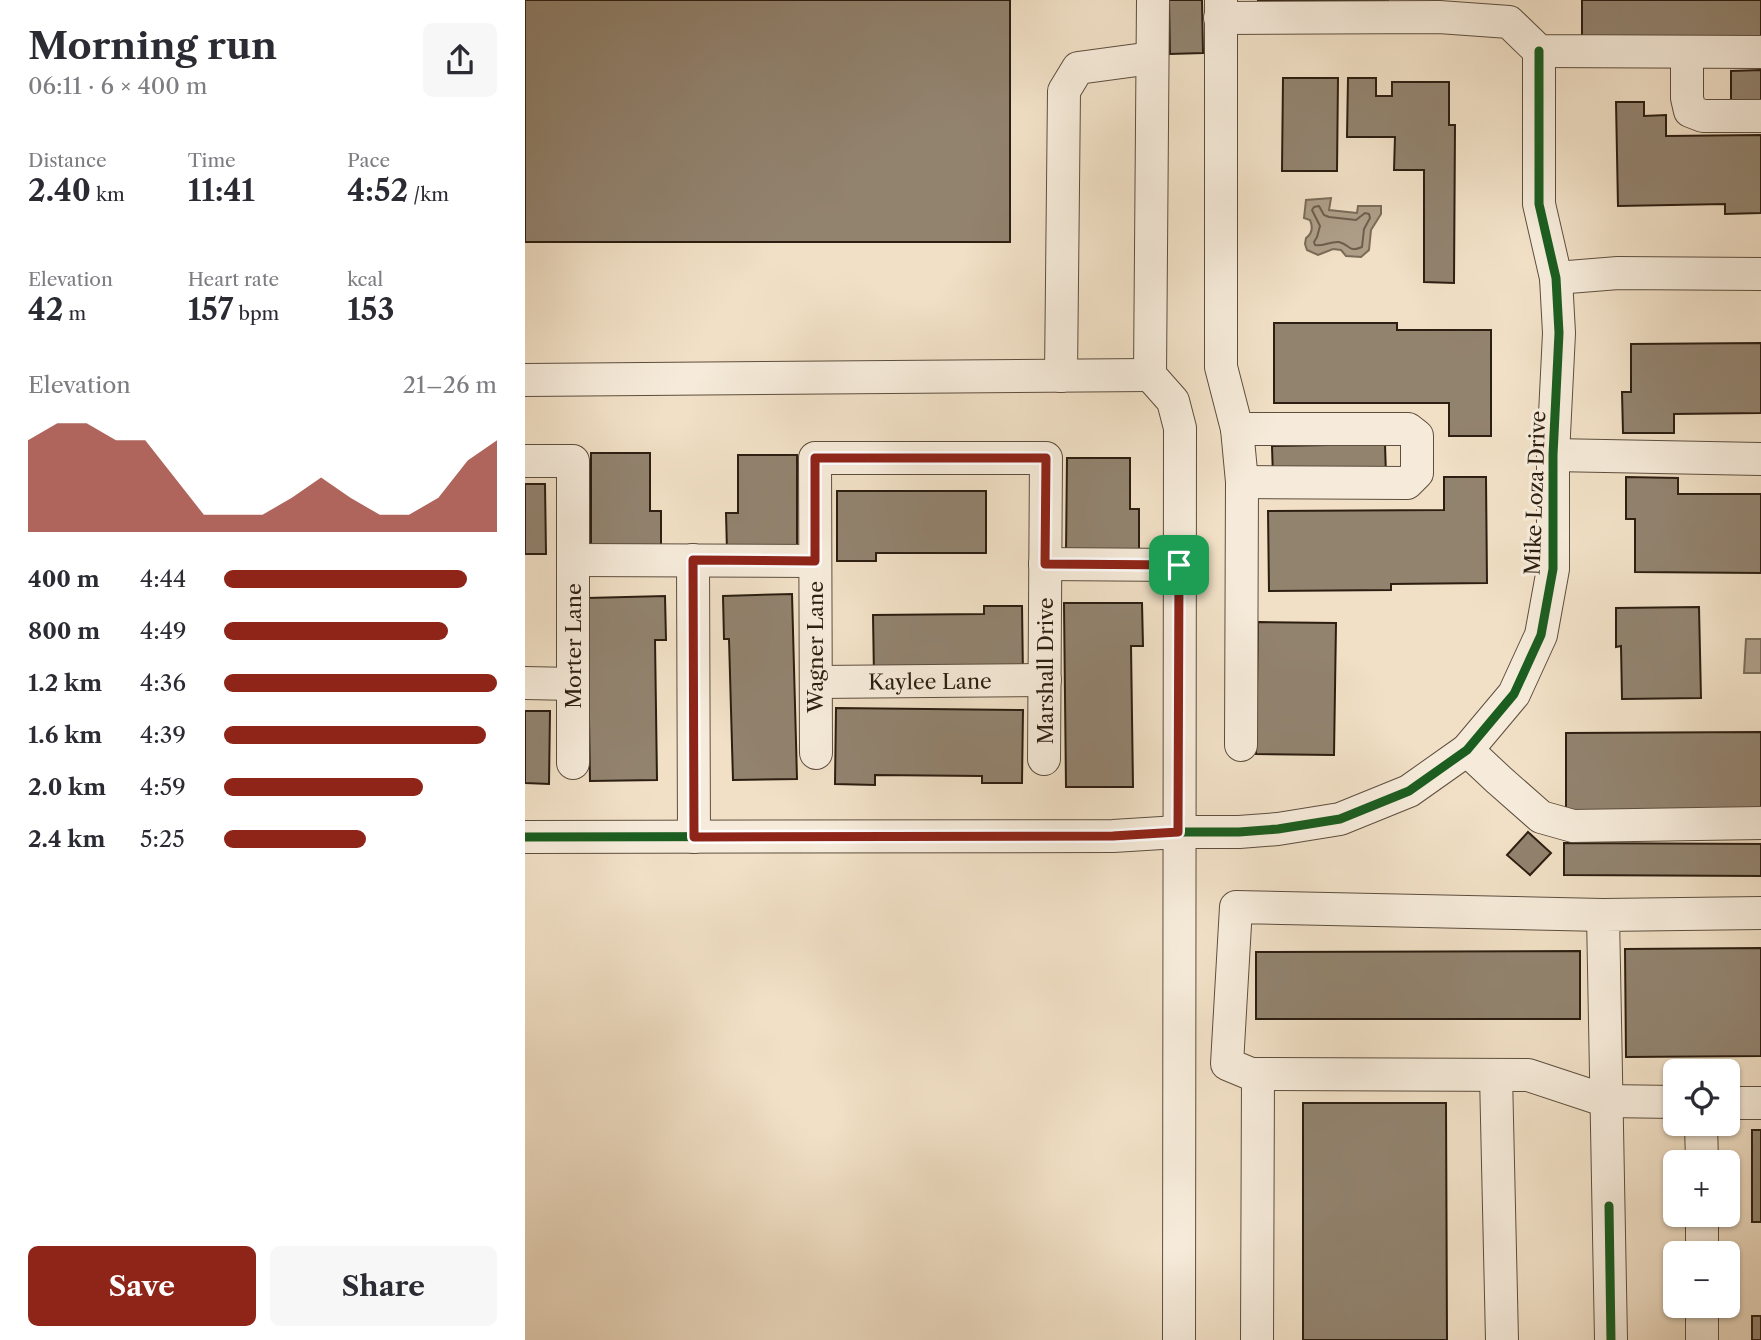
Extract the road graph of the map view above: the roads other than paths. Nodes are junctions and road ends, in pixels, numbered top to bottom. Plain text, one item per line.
1 (1153, 0) edge
2 (1439, 8) edge
3 (1220, 9) edge
4 (1539, 51) junction
5 (1687, 52) junction
6 (1761, 52) edge
7 (1153, 58) junction
8 (1761, 116) edge
9 (1761, 274) edge
10 (1556, 278) junction
11 (1150, 375) junction
12 (1061, 376) junction
13 (525, 380) edge
14 (1237, 429) junction
15 (1553, 455) junction
16 (815, 458) joint
17 (1761, 459) edge
18 (525, 461) edge
19 (1243, 482) junction
20 (573, 560) junction
21 (693, 560) junction
22 (815, 561) junction
23 (1045, 564) junction
24 (1179, 565) junction
25 (1045, 680) junction
26 (815, 682) junction
27 (525, 683) edge
28 (573, 684) junction
29 (1241, 745) dead end
30 (1467, 750) junction
31 (815, 752) dead end
32 (1044, 759) dead end
33 (573, 763) dead end
34 (1761, 823) edge
35 (1178, 832) junction
36 (525, 837) edge
37 (694, 837) junction
38 (1761, 913) edge
39 (1603, 915) junction
40 (1258, 1074) junction
41 (1496, 1075) junction
42 (1607, 1101) junction
43 (1663, 1102) edge
44 (1740, 1102) edge
45 (1761, 1103) edge
46 (1702, 1318) edge
47 (1179, 1340) edge
48 (1257, 1340) edge
49 (1502, 1340) edge
50 (1611, 1340) edge
51 (1702, 1340) edge

1 - 7 street
2 - 3 street
2 - 4 street
3 - 14 street
4 - 5 street
4 - 10 street, Mike Loza Drive
5 - 6 street
5 - 8 street
7 - 11 street
7 - 12 street
9 - 10 street
10 - 15 street, Mike Loza Drive
11 - 12 street
11 - 24 street
12 - 13 street
14 - 19 street
14 - 19 street
15 - 17 street
15 - 30 street, Mike Loza Drive
16 - 22 street, Wagner Lane
16 - 23 street, Marshall Drive
18 - 20 street
19 - 29 street
20 - 21 street, Morter Lane
20 - 28 street, Morter Lane
21 - 22 street, Morter Lane
21 - 37 street
22 - 26 street, Wagner Lane
23 - 24 street
23 - 25 street, Marshall Drive
24 - 35 street
25 - 26 street, Kaylee Lane
25 - 32 street, Marshall Drive
26 - 31 street, Wagner Lane
27 - 28 street
28 - 33 street, Morter Lane
30 - 34 street
30 - 35 street, Mike Loza Drive
35 - 37 street, Mike Loza Drive
35 - 47 street
36 - 37 street, Mike Loza Drive
38 - 39 street
39 - 40 street
39 - 42 street
40 - 41 street
40 - 48 street
41 - 42 street
41 - 49 street
42 - 43 street
42 - 50 street
44 - 45 street
46 - 51 street

